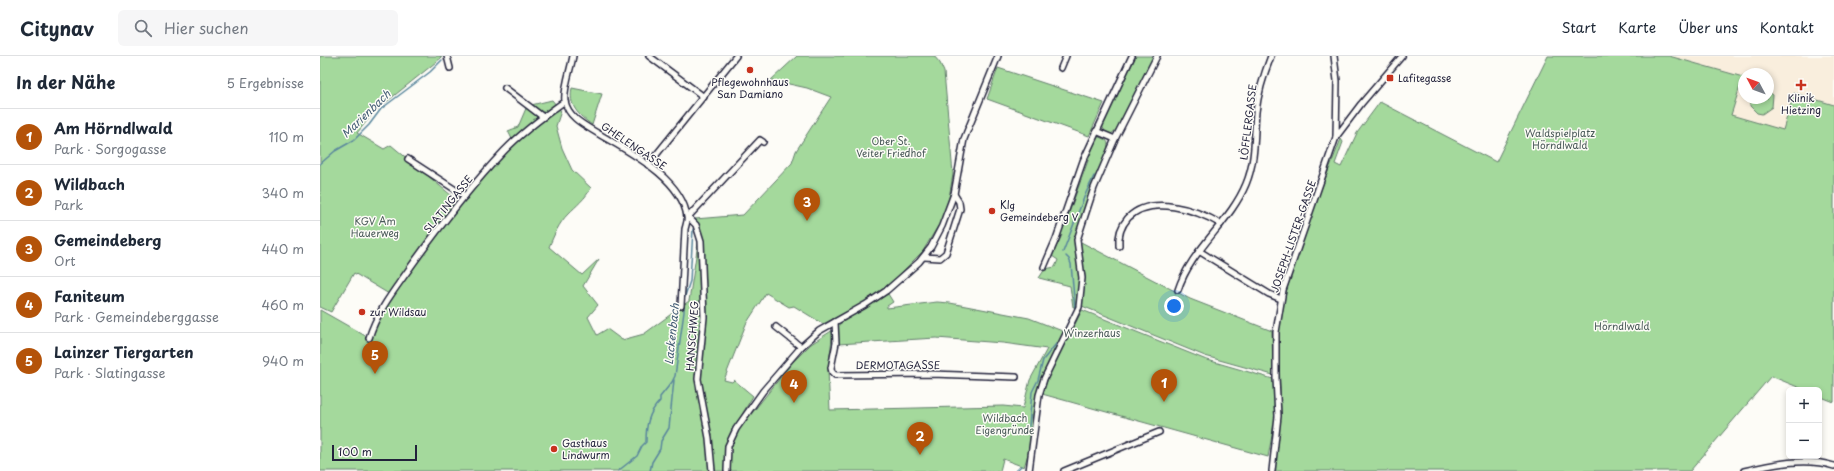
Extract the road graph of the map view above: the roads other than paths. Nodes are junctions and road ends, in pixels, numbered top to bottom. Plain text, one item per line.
1 (448, 56) edge
2 (573, 56) edge
3 (650, 56) edge
4 (736, 56) edge
5 (998, 56) edge
6 (1066, 56) edge
7 (1132, 56) edge
8 (1157, 56) edge
9 (1271, 56) edge
10 (1334, 56) edge
11 (1402, 56) edge
12 (450, 68) dead end
13 (1062, 68) dead end
14 (505, 88) dead end
15 (704, 97) junction
16 (565, 100) junction
17 (543, 117) junction
18 (1096, 131) junction
19 (1336, 138) junction
20 (1114, 139) junction
21 (763, 142) dead end
22 (408, 159) dead end
23 (648, 165) junction
24 (954, 194) junction
25 (465, 196) junction
26 (688, 217) junction
27 (1221, 224) junction
28 (1119, 246) dead end
29 (1199, 251) junction
30 (924, 257) junction
31 (1044, 267) dead end
32 (1178, 290) dead end
33 (1281, 299) junction
34 (680, 306) dead end
35 (835, 322) junction
36 (776, 328) dead end
37 (369, 338) dead end
38 (801, 347) junction
39 (1016, 377) dead end
40 (1159, 432) dead end
41 (1834, 466) edge
42 (712, 471) edge
43 (727, 471) edge
44 (1029, 471) edge
45 (1064, 471) edge
46 (1272, 471) edge
47 (1744, 471) edge

1 - 12 street
2 - 16 street
3 - 15 street
4 - 15 street
5 - 24 street
6 - 13 street
7 - 18 street
8 - 20 street
9 - 27 street, LÖFFLERGASSE
10 - 19 street
11 - 19 street, JOSEPH-LISTER-GASSE
14 - 17 street
15 - 23 street
16 - 17 street, SLATINGASSE
16 - 23 street, GHELENGASSE
17 - 25 street, SLATINGASSE
18 - 20 street
18 - 31 street
19 - 33 street, JOSEPH-LISTER-GASSE
20 - 44 street
21 - 26 street
22 - 25 street
23 - 26 street, GHELENGASSE
24 - 30 street
24 - 30 street
25 - 37 street, SLATINGASSE
26 - 34 street
26 - 42 street, HANSCHWEG
27 - 28 street
27 - 29 street, LÖFFLERGASSE
29 - 32 street, LÖFFLERGASSE
29 - 33 street
30 - 35 street
33 - 46 street, JOSEPH-LISTER-GASSE
35 - 38 street
35 - 39 street, DERMOTAGASSE
36 - 38 street
38 - 43 street
40 - 45 street
41 - 47 street

